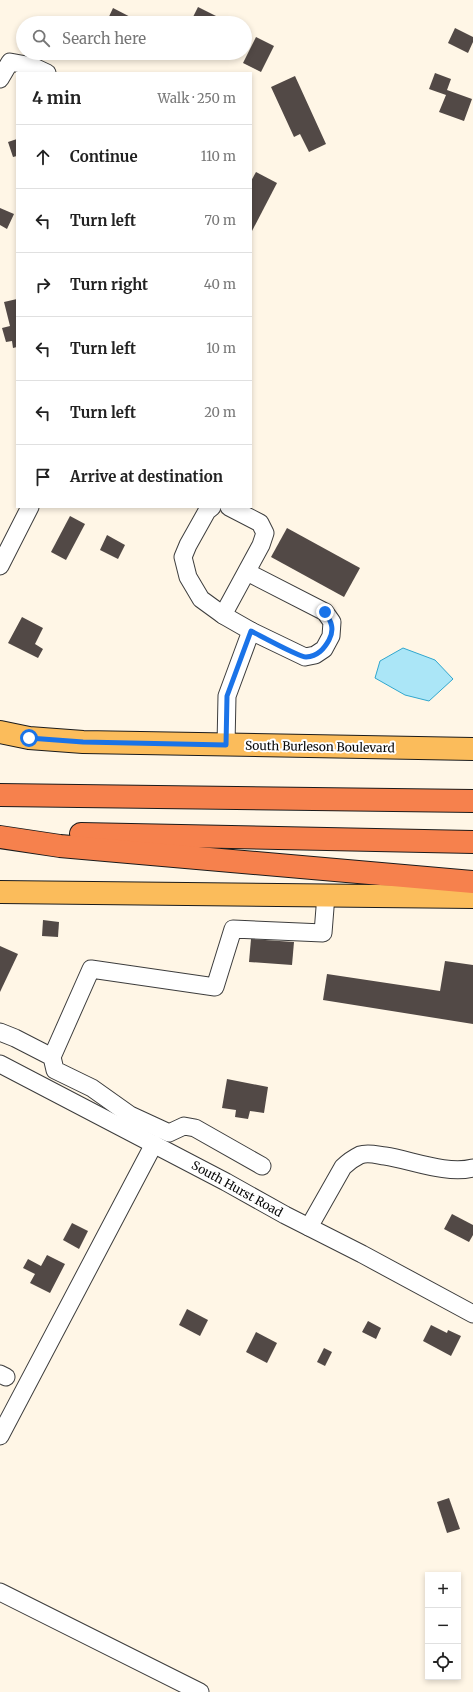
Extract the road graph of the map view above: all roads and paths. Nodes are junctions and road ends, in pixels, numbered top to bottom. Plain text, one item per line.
1 (45, 72) edge
2 (0, 80) edge
3 (29, 508) edge
4 (211, 508) edge
5 (231, 508) edge
6 (0, 566) edge
7 (247, 572) junction
8 (224, 615) junction
9 (251, 631) junction
10 (0, 732) edge
11 (226, 745) junction
12 (473, 749) edge
13 (0, 795) edge
14 (473, 801) edge
15 (0, 833) edge
16 (0, 837) edge
17 (473, 842) edge
18 (473, 882) edge
19 (0, 892) edge
20 (326, 895) junction
21 (473, 897) edge
22 (0, 1032) edge
23 (52, 1058) junction
24 (0, 1064) edge
25 (154, 1144) junction
26 (262, 1166) dead end
27 (473, 1168) edge
28 (309, 1227) junction
29 (473, 1314) edge
30 (0, 1436) edge
31 (0, 1592) edge
32 (200, 1692) edge

1 - 2 street
3 - 6 street
4 - 8 street
5 - 7 street
7 - 8 street
7 - 9 street
8 - 9 street
9 - 11 street
10 - 11 main road, South Burleson Boulevard
11 - 12 main road, South Burleson Boulevard
13 - 14 highway
15 - 17 highway
16 - 18 highway
19 - 20 main road
20 - 21 main road
20 - 23 street
22 - 23 street
23 - 26 street
24 - 25 street, South Hurst Road
25 - 28 street, South Hurst Road
25 - 30 street
27 - 28 street
28 - 29 street, South Hurst Road
31 - 32 street

